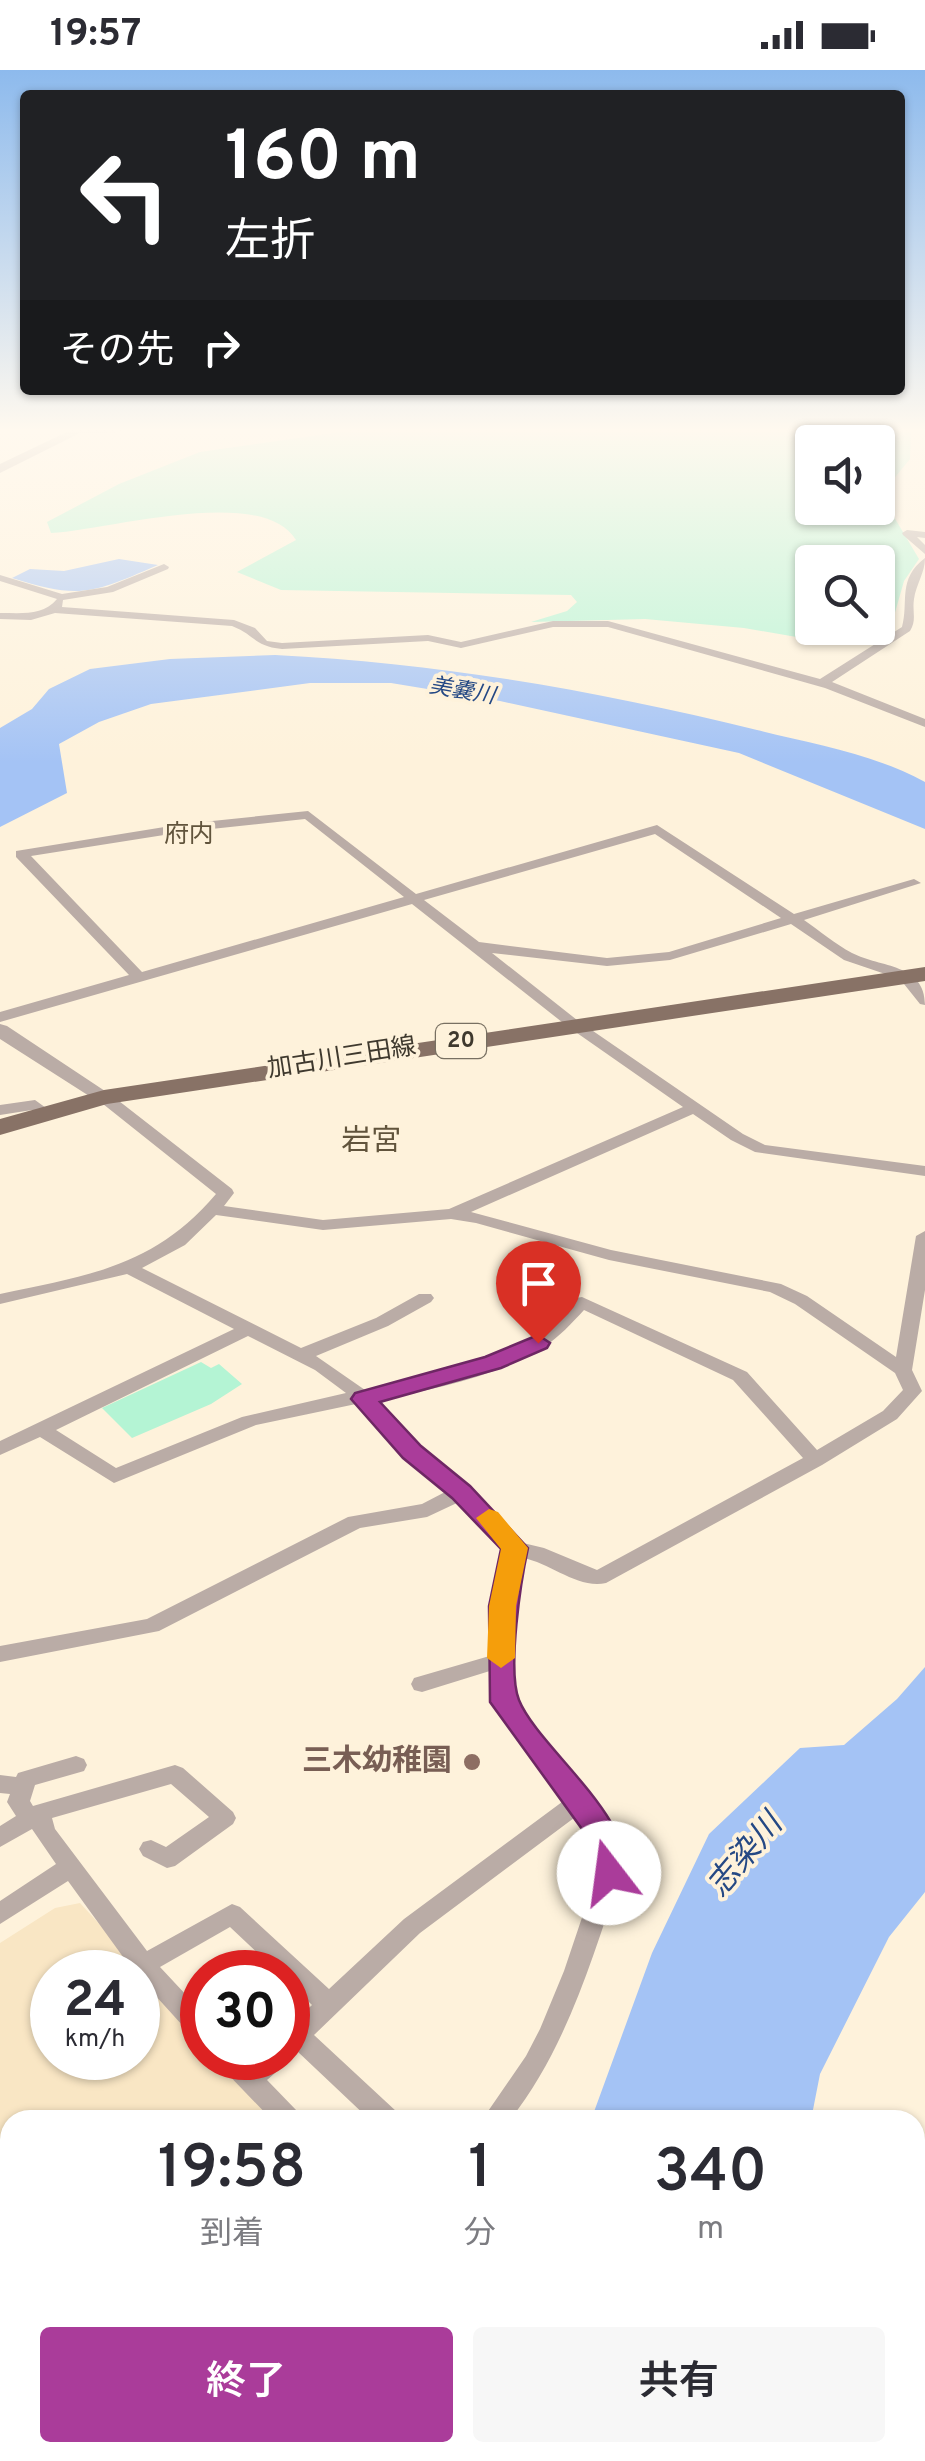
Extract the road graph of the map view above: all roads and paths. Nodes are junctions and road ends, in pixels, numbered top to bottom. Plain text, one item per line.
1 (925, 561) edge
2 (164, 567) dead end
3 (0, 578) edge
4 (62, 597) junction
5 (55, 610) junction
6 (0, 616) edge
7 (822, 683) junction
8 (925, 723) edge
9 (914, 882) dead end
10 (412, 897) junction
11 (795, 920) junction
12 (473, 946) junction
13 (915, 975) edge
14 (139, 977) junction
15 (925, 1000) edge
16 (0, 1017) edge
17 (572, 1023) junction
18 (0, 1030) edge
19 (104, 1096) junction
20 (694, 1108) junction
21 (0, 1110) edge
22 (45, 1113) junction
23 (0, 1127) edge
24 (925, 1171) edge
25 (214, 1210) junction
26 (451, 1214) junction
27 (925, 1236) edge
28 (134, 1270) junction
29 (425, 1298) dead end
30 (0, 1299) edge
31 (248, 1329) junction
32 (302, 1355) junction
33 (904, 1370) junction
34 (363, 1399) junction
35 (41, 1429) junction
36 (0, 1449) edge
37 (815, 1460) junction
38 (461, 1492) junction
39 (514, 1550) junction
40 (0, 1654) edge
41 (501, 1660) junction
42 (422, 1684) dead end
43 (76, 1765) dead end
44 (12, 1785) edge
45 (576, 1803) junction
46 (34, 1816) junction
47 (0, 1838) edge
48 (151, 1848) dead end
49 (72, 1866) junction
50 (0, 1914) edge
51 (132, 1950) edge
52 (160, 1955) edge
53 (160, 1983) edge
54 (328, 2004) junction
55 (180, 2005) edge
56 (310, 2022) edge
57 (310, 2055) edge
58 (250, 2080) edge
59 (279, 2110) edge
60 (376, 2110) edge
61 (503, 2110) edge

1 - 7 street
2 - 4 street
3 - 4 street
4 - 5 street
5 - 6 street
5 - 7 street
7 - 8 street
9 - 11 street
10 - 11 street
10 - 12 street
10 - 14 street
10 - 14 street
11 - 12 street
11 - 13 street
12 - 17 street
13 - 15 street
13 - 17 main road, 加古川三田線 / 20
14 - 16 street
17 - 19 main road, 加古川三田線 / 20
17 - 20 street
18 - 19 street
19 - 22 main road, 加古川三田線 / 20
19 - 25 street
20 - 24 street
20 - 26 street
21 - 22 street
22 - 23 main road, 加古川三田線 / 20
25 - 26 street
25 - 28 street
26 - 33 street
27 - 33 street
28 - 30 street
28 - 31 street
29 - 32 street
31 - 32 street
31 - 35 street
32 - 34 street
33 - 37 street
34 - 35 street
34 - 37 street
34 - 38 street
35 - 36 street
37 - 39 street
38 - 39 street
38 - 40 street
39 - 41 street
41 - 42 street
41 - 45 street
43 - 44 street
44 - 46 street
45 - 54 street
45 - 61 street
46 - 47 street
46 - 48 street
46 - 49 street
49 - 50 street
49 - 51 street
52 - 54 street
53 - 55 street
54 - 56 street
57 - 60 street
58 - 59 street

